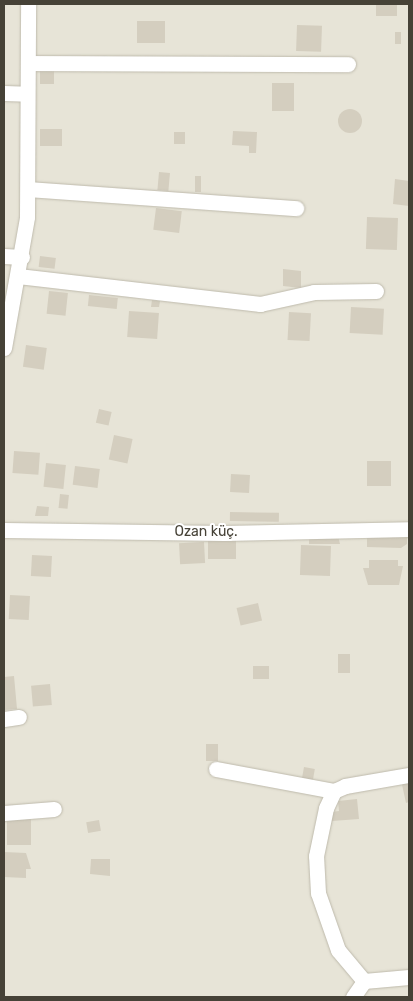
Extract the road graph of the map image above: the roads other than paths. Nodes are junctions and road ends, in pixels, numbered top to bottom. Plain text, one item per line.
1 (28, 4) edge
2 (28, 63) junction
3 (348, 64) dead end
4 (4, 93) edge
5 (27, 94) junction
6 (28, 189) junction
7 (296, 208) dead end
8 (4, 256) edge
9 (22, 257) junction
10 (18, 276) junction
11 (376, 291) dead end
12 (4, 348) edge
13 (409, 529) edge
14 (4, 530) edge
15 (216, 769) dead end
16 (409, 775) edge
17 (334, 791) junction
18 (54, 810) dead end
19 (4, 813) edge
20 (409, 977) edge
21 (364, 982) junction
22 (353, 997) edge

1 - 2 street
2 - 3 street
2 - 5 street
4 - 5 street
5 - 6 street
6 - 7 street
6 - 9 street
8 - 9 street
9 - 10 street
10 - 11 street
10 - 12 street
13 - 14 street, Ozan küç.
15 - 17 street
16 - 17 street
17 - 21 street
18 - 19 street
20 - 21 street
21 - 22 street

